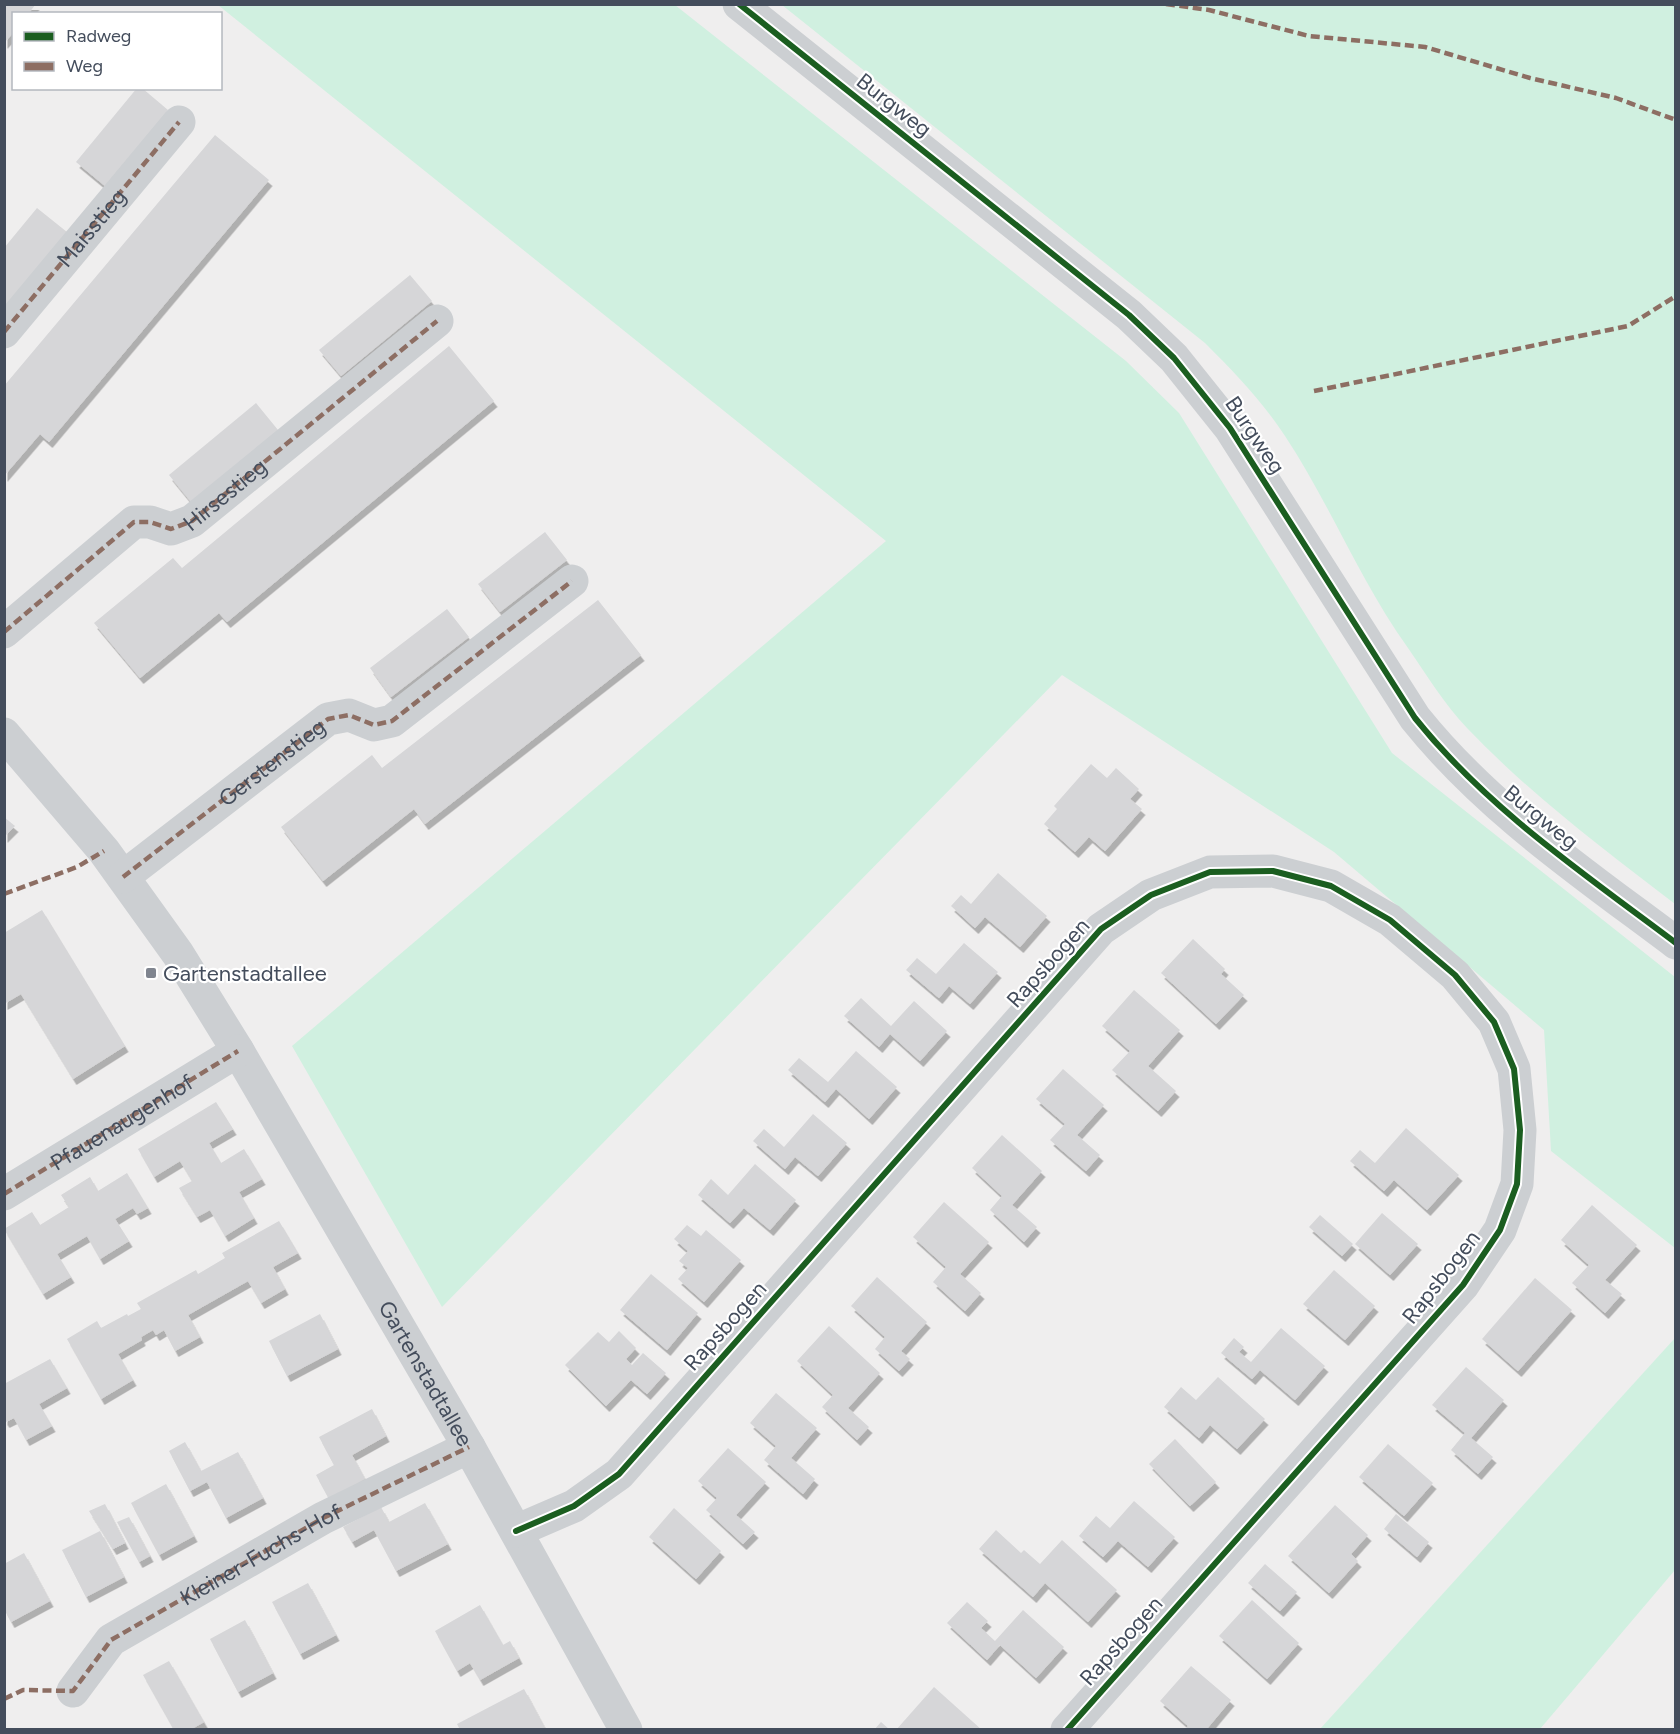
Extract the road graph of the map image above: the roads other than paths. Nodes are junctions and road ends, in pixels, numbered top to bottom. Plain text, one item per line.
1 (739, 4) edge
2 (179, 122) dead end
3 (437, 321) dead end
4 (4, 332) edge
5 (572, 580) dead end
6 (4, 632) edge
7 (4, 734) edge
8 (123, 877) junction
9 (1676, 943) edge
10 (238, 1051) junction
11 (4, 1194) edge
12 (469, 1447) junction
13 (516, 1531) junction
14 (73, 1691) dead end
15 (626, 1730) edge
16 (1067, 1730) edge

1 - 9 street, Burgweg
2 - 4 street, Maisstieg
3 - 6 street, Hirsestieg
5 - 8 street, Gerstenstieg
7 - 8 street, Gartenstadtallee
8 - 10 street, Gartenstadtallee
10 - 11 street, Pfauenaugenhof
10 - 12 street, Gartenstadtallee
12 - 13 street, Gartenstadtallee
12 - 14 street, Kleiner-Fuchs-Hof
13 - 15 street, Gartenstadtallee
13 - 16 street, Rapsbogen

